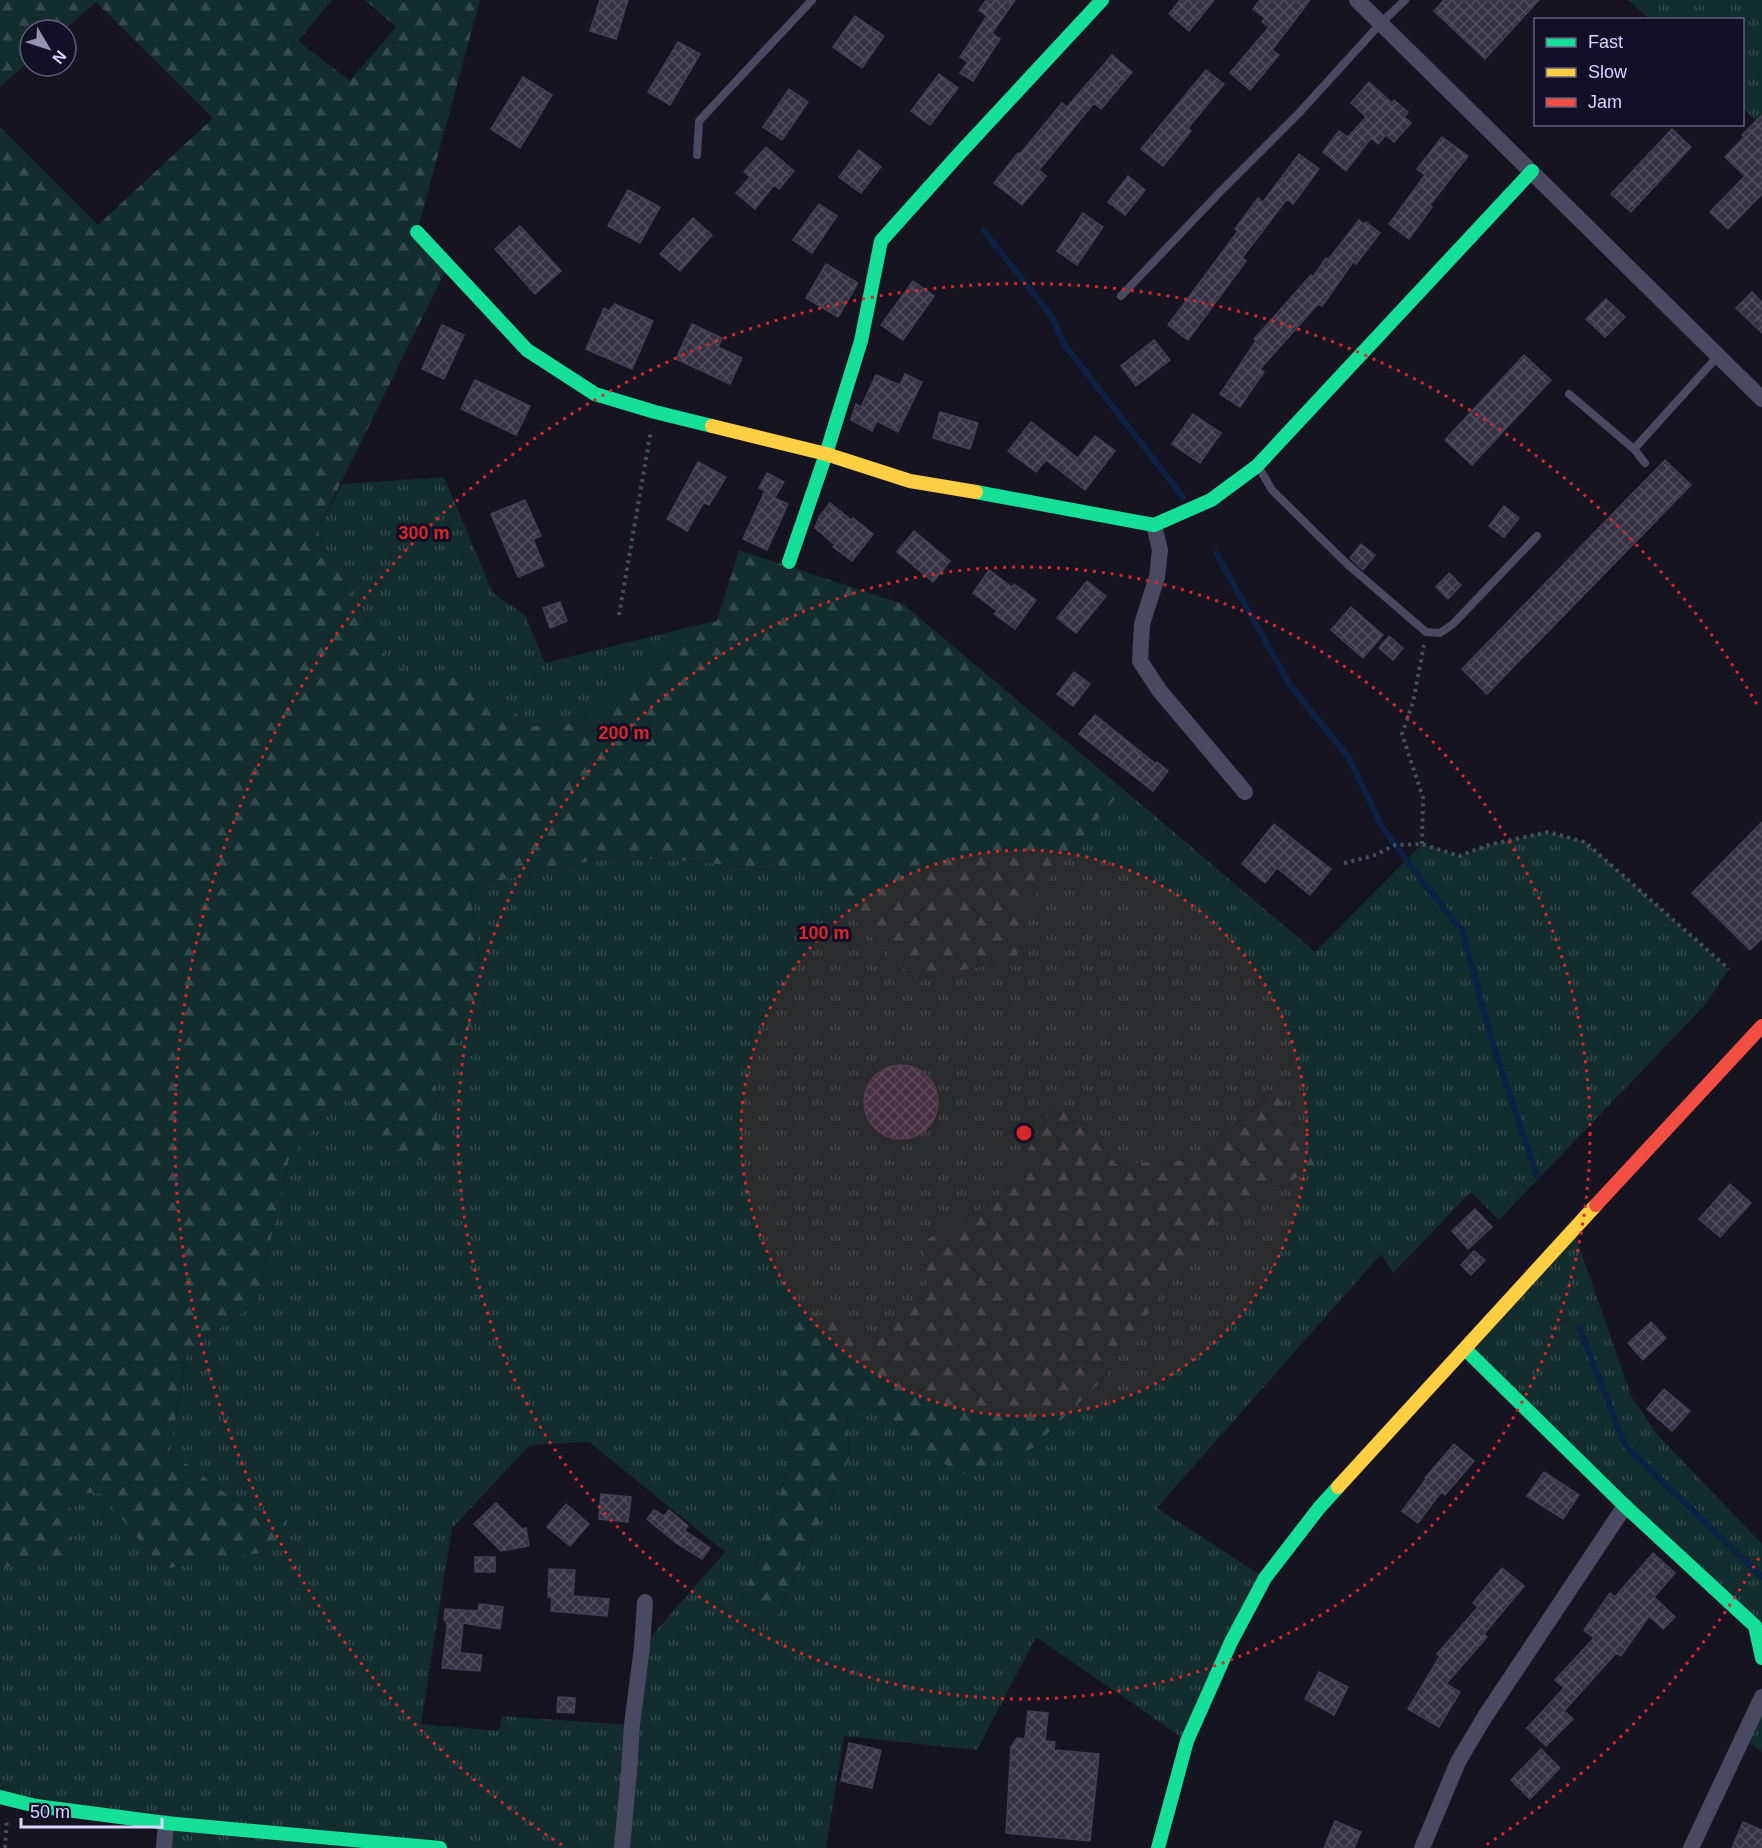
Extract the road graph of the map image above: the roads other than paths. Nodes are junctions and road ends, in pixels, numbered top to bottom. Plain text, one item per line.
1 (812, 0) edge
2 (1102, 0) edge
3 (1357, 0) edge
4 (1405, 0) edge
5 (1381, 23) junction
6 (697, 155) dead end
7 (1532, 171) junction
8 (417, 232) dead end
9 (1121, 296) dead end
10 (1718, 356) junction
11 (1569, 394) dead end
12 (1762, 399) edge
13 (1634, 449) junction
14 (826, 454) junction
15 (1645, 463) dead end
16 (1257, 466) junction
17 (1154, 525) junction
18 (1537, 536) dead end
19 (789, 562) dead end
20 (1245, 792) dead end
21 (1762, 1026) edge
22 (1466, 1349) junction
23 (1625, 1506) junction
24 (645, 1602) dead end
25 (1762, 1658) edge
26 (1762, 1697) edge
27 (4, 1798) edge
28 (166, 1823) junction
29 (164, 1848) edge
30 (440, 1848) edge
31 (622, 1848) edge
32 (1158, 1848) edge
33 (1422, 1848) edge
34 (1691, 1848) edge

1 - 6 lane
2 - 14 street
3 - 5 street
4 - 5 lane
5 - 7 street
5 - 9 lane
7 - 10 street
7 - 16 street
8 - 14 street
10 - 12 street
10 - 13 lane
11 - 13 lane
13 - 15 lane
14 - 17 street
14 - 19 street
16 - 17 street
16 - 18 lane
17 - 20 street
21 - 22 street
22 - 23 street
22 - 32 street
23 - 25 street
23 - 33 street
24 - 31 street
26 - 34 street
27 - 28 street
28 - 29 street
28 - 30 street

